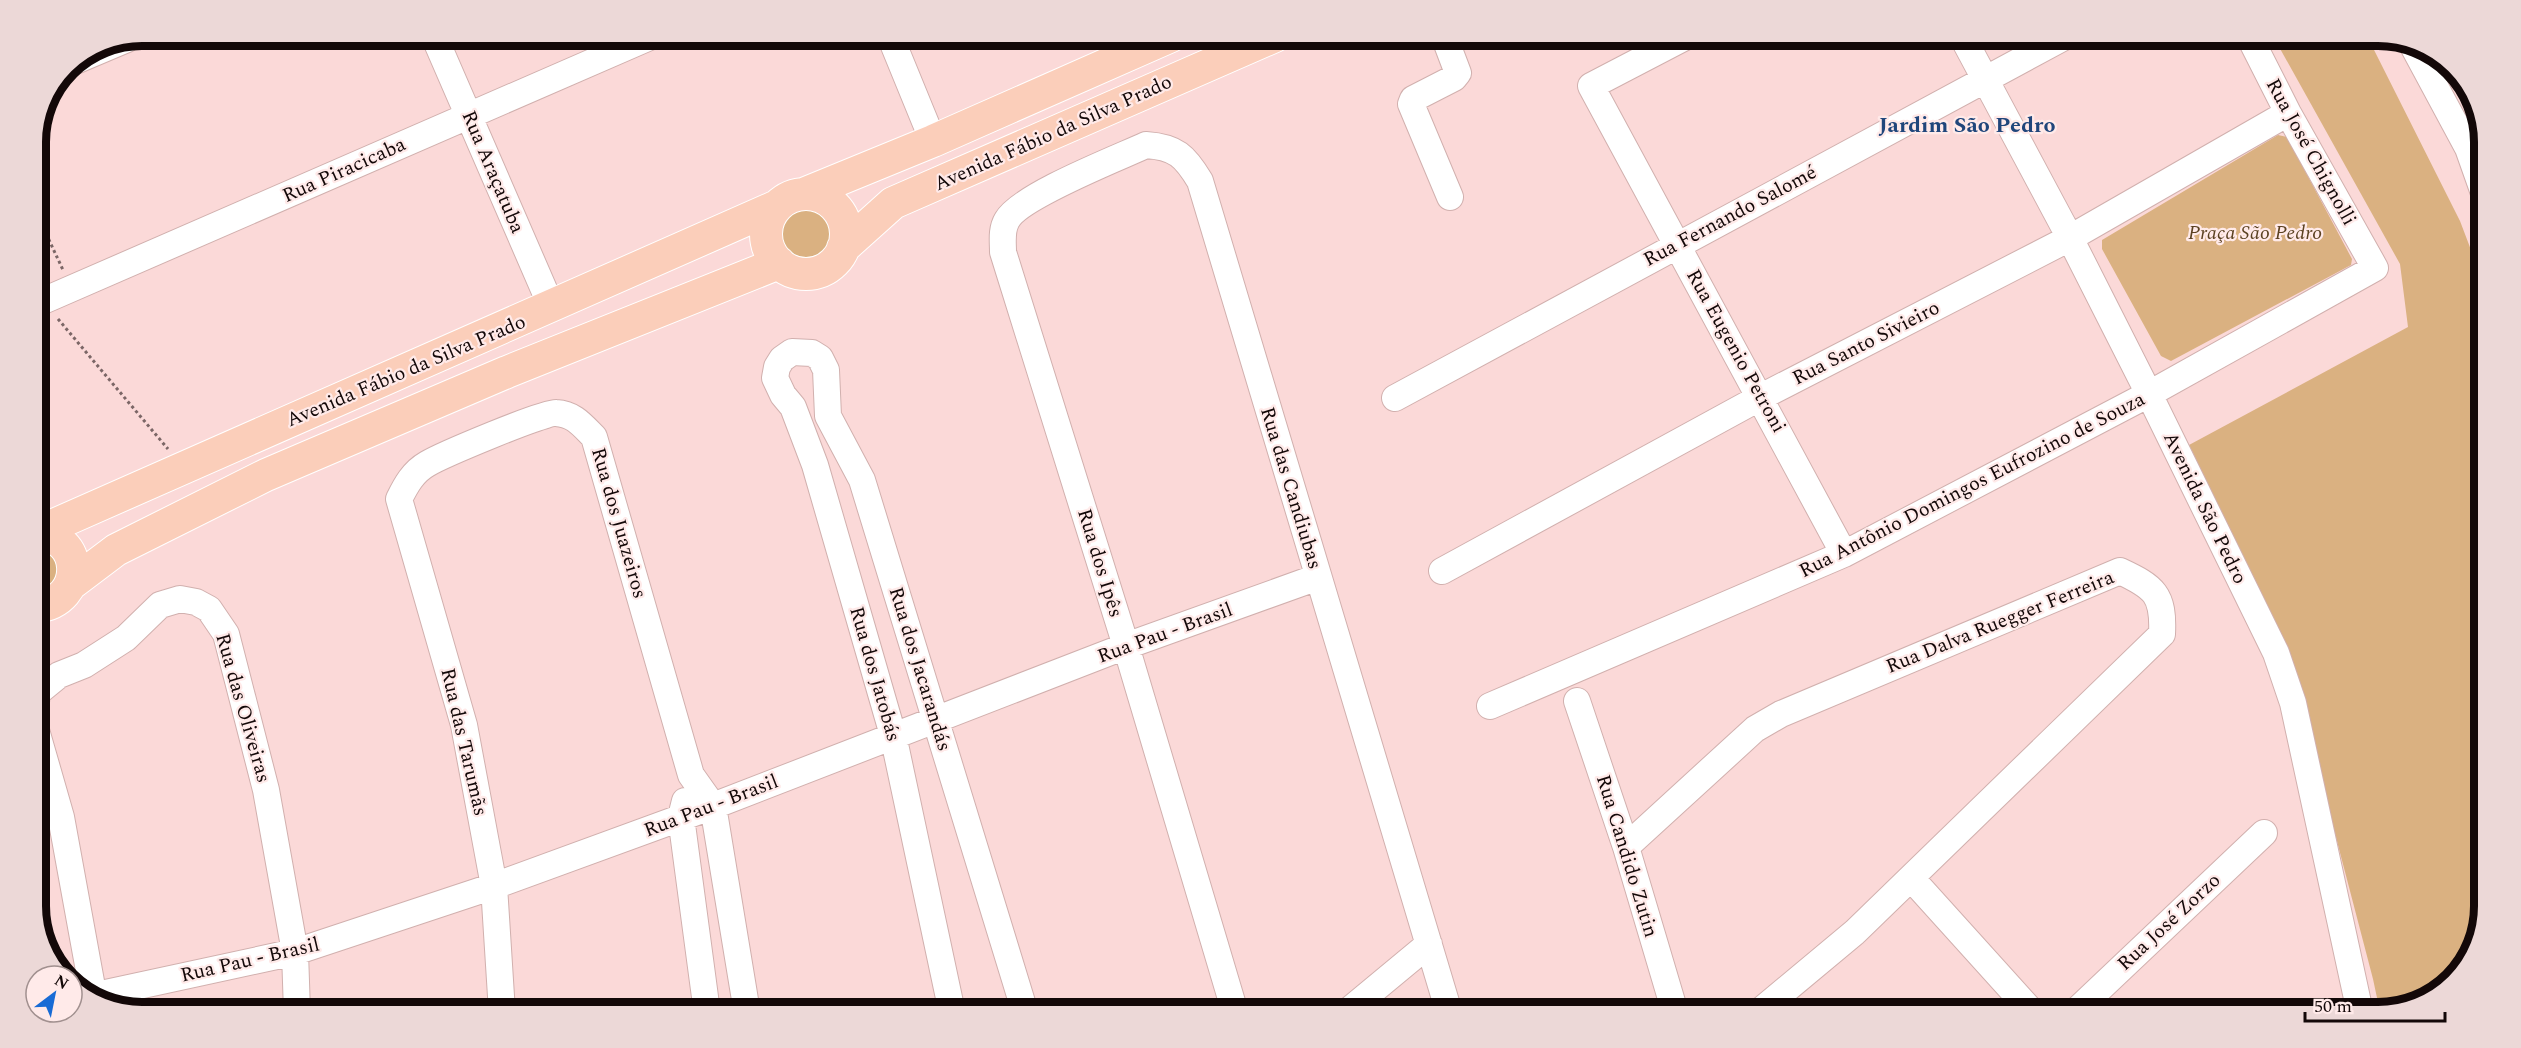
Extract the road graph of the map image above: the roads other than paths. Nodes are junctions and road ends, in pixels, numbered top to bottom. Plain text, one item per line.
1 (438, 46) edge
2 (629, 46) edge
3 (894, 46) edge
4 (1148, 46) edge
5 (1252, 46) edge
6 (1448, 46) edge
7 (1668, 46) edge
8 (1967, 46) edge
9 (2047, 46) edge
10 (2254, 46) edge
11 (2418, 55) edge
12 (1984, 80) junction
13 (2288, 113) junction
14 (469, 116) junction
15 (933, 141) junction
16 (2474, 165) edge
17 (806, 194) junction
18 (1450, 197) dead end
19 (775, 207) junction
20 (1007, 218) joint
21 (2070, 238) junction
22 (1677, 244) junction
23 (843, 248) junction
24 (779, 263) junction
25 (2375, 268) joint
26 (47, 299) edge
27 (552, 308) junction
28 (792, 352) joint
29 (2149, 394) junction
30 (1761, 397) junction
31 (1395, 398) dead end
32 (409, 479) joint
33 (47, 529) edge
34 (47, 536) edge
35 (1844, 554) junction
36 (1442, 571) dead end
37 (1318, 577) junction
38 (71, 584) junction
39 (47, 604) edge
40 (1126, 646) junction
41 (47, 688) edge
42 (1577, 701) dead end
43 (1490, 706) dead end
44 (936, 718) junction
45 (893, 735) junction
46 (47, 768) edge
47 (691, 775) junction
48 (714, 806) junction
49 (681, 817) junction
50 (2264, 833) dead end
51 (1626, 848) junction
52 (1911, 878) junction
53 (494, 886) junction
54 (1429, 944) junction
55 (296, 952) junction
56 (91, 987) edge
57 (106, 994) edge
58 (297, 1002) edge
59 (501, 1002) edge
60 (706, 1002) edge
61 (745, 1002) edge
62 (950, 1002) edge
63 (1022, 1002) edge
64 (1232, 1002) edge
65 (1359, 1002) edge
66 (1446, 1002) edge
67 (1672, 1002) edge
68 (1771, 1002) edge
69 (2023, 1002) edge
70 (2086, 1002) edge
71 (2358, 1002) edge

1 - 14 street, Rua Araçatuba
2 - 14 street, Rua Piracicaba
3 - 15 street
4 - 15 main road, Avenida Fábio da Silva Prado
5 - 23 main road, Avenida Fábio da Silva Prado
6 - 18 street
7 - 22 street, Rua Eugenio Petroni
8 - 12 street, Avenida São Pedro
9 - 12 street, Rua Fernando Salomé
10 - 13 street, Rua José Chignolli
11 - 16 street
12 - 21 street, Avenida São Pedro
12 - 22 street, Rua Fernando Salomé
13 - 21 street, Rua Santo Sivieiro
13 - 25 street, Rua José Chignolli
14 - 26 street, Rua Piracicaba
14 - 27 street, Rua Araçatuba
15 - 17 main road, Avenida Fábio da Silva Prado
17 - 19 main road
17 - 23 main road
19 - 24 main road
19 - 27 main road, Avenida Fábio da Silva Prado
20 - 37 street, Rua das Candiubas
20 - 40 street, Rua dos Ipês
21 - 29 street, Avenida São Pedro
21 - 30 street, Rua Santo Sivieiro
22 - 30 street, Rua Eugenio Petroni
22 - 31 street, Rua Fernando Salomé
23 - 24 main road
24 - 38 main road, Avenida Fábio da Silva Prado
25 - 29 street, Rua Antônio Domingos Eufrozino de Souza
27 - 33 main road, Avenida Fábio da Silva Prado
28 - 44 street, Rua dos Jacarandás
28 - 45 street, Rua dos Jatobás
29 - 35 street, Rua Antônio Domingos Eufrozino de Souza
29 - 71 street, Avenida São Pedro
30 - 35 street, Rua Eugenio Petroni
30 - 36 street, Rua Santo Sivieiro
32 - 47 street, Rua dos Juazeiros
32 - 53 street, Rua das Tarumãs
34 - 38 main road
35 - 43 street, Rua Antônio Domingos Eufrozino de Souza
37 - 40 street, Rua Pau - Brasil
37 - 54 street, Rua das Candiubas
38 - 39 main road, Avenida Fábio da Silva Prado
40 - 44 street, Rua Pau - Brasil
40 - 64 street, Rua dos Ipês
41 - 55 street, Rua das Oliveiras
42 - 51 street, Rua Candido Zutin
44 - 45 street, Rua Pau - Brasil
44 - 63 street, Rua dos Jacarandás
45 - 48 street, Rua Pau - Brasil
45 - 62 street, Rua dos Jatobás
46 - 56 street
47 - 48 street, Rua dos Juazeiros
47 - 49 street, Rua dos Juazeiros
48 - 49 street, Rua Pau - Brasil
48 - 61 street, Rua dos Juazeiros
49 - 53 street, Rua Pau - Brasil
49 - 60 street
50 - 70 street, Rua José Zorzo
51 - 52 street, Rua Dalva Ruegger Ferreira
51 - 67 street, Rua Candido Zutin
52 - 68 street, Rua Dalva Ruegger Ferreira
52 - 69 street
53 - 55 street, Rua Pau - Brasil
53 - 59 street, Rua das Tarumãs
54 - 65 street
54 - 66 street, Rua das Candiubas
55 - 57 street, Rua Pau - Brasil
55 - 58 street, Rua das Oliveiras

